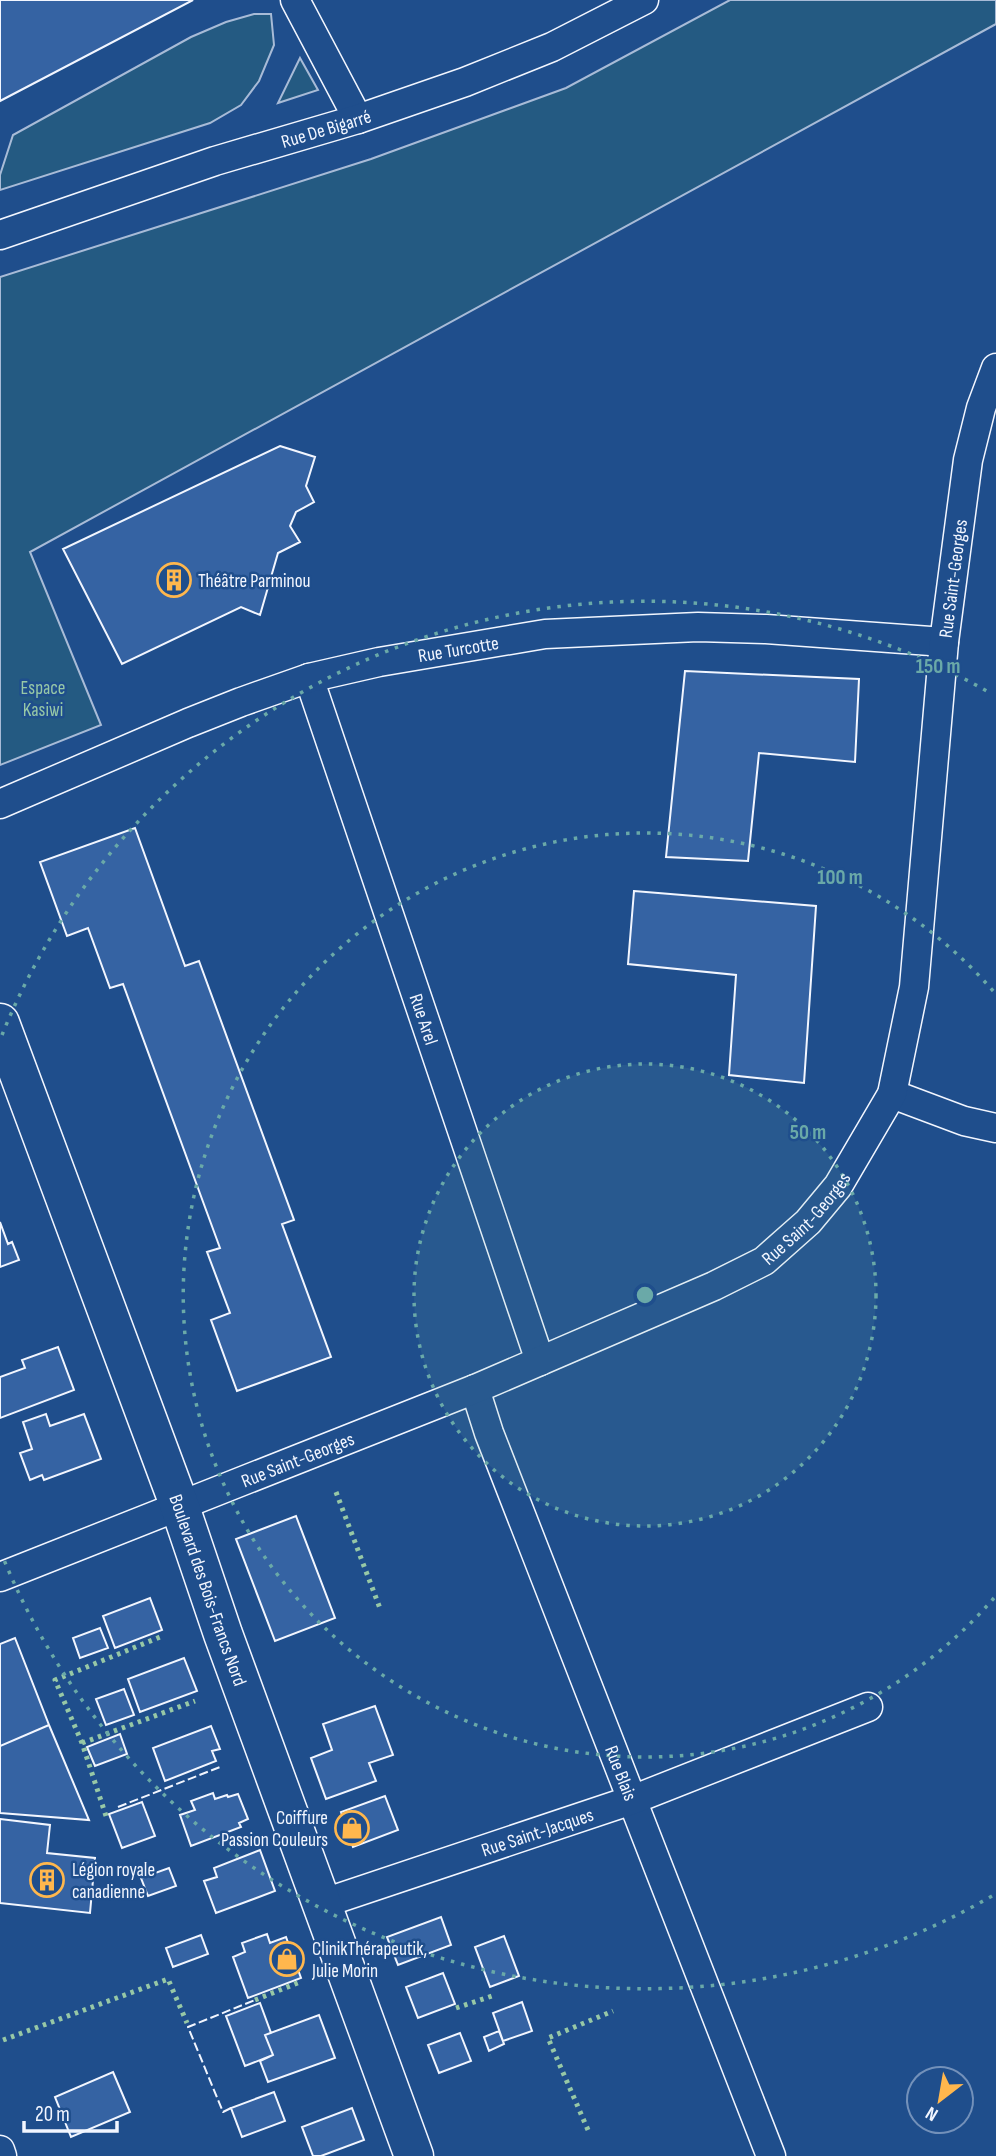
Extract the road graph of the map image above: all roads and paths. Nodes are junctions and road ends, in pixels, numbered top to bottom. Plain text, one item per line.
1 (295, 0) edge
2 (644, 0) edge
3 (358, 119) junction
4 (0, 235) edge
5 (996, 368) edge
6 (944, 642) junction
7 (309, 678) junction
8 (0, 804) edge
9 (0, 1023) edge
10 (892, 1094) junction
11 (996, 1128) edge
12 (540, 1361) junction
13 (475, 1389) junction
14 (180, 1507) junction
15 (0, 1577) edge
16 (868, 1707) dead end
17 (632, 1800) junction
18 (321, 1904) junction
19 (0, 2150) edge
20 (2, 2156) edge
21 (413, 2156) edge
22 (771, 2156) edge

1 - 3 street
2 - 3 street, Rue De Bigarré
3 - 4 street, Rue De Bigarré
5 - 6 street, Rue Saint-Georges
6 - 7 street, Rue Turcotte
6 - 10 street, Rue Saint-Georges
7 - 8 street, Rue Turcotte
7 - 12 street, Rue Arel
9 - 14 street, Boulevard des Bois-Francs Nord
10 - 11 street
10 - 12 street, Rue Saint-Georges
12 - 13 street, Rue Saint-Georges
13 - 14 street, Rue Saint-Georges
13 - 17 street, Rue Blais
14 - 15 street, Rue Saint-Georges
14 - 18 street, Boulevard des Bois-Francs Nord
16 - 17 street, Rue Saint-Jacques
17 - 18 street, Rue Saint-Jacques
17 - 22 street, Rue Blais
18 - 21 street, Boulevard des Bois-Francs Nord
19 - 20 street

